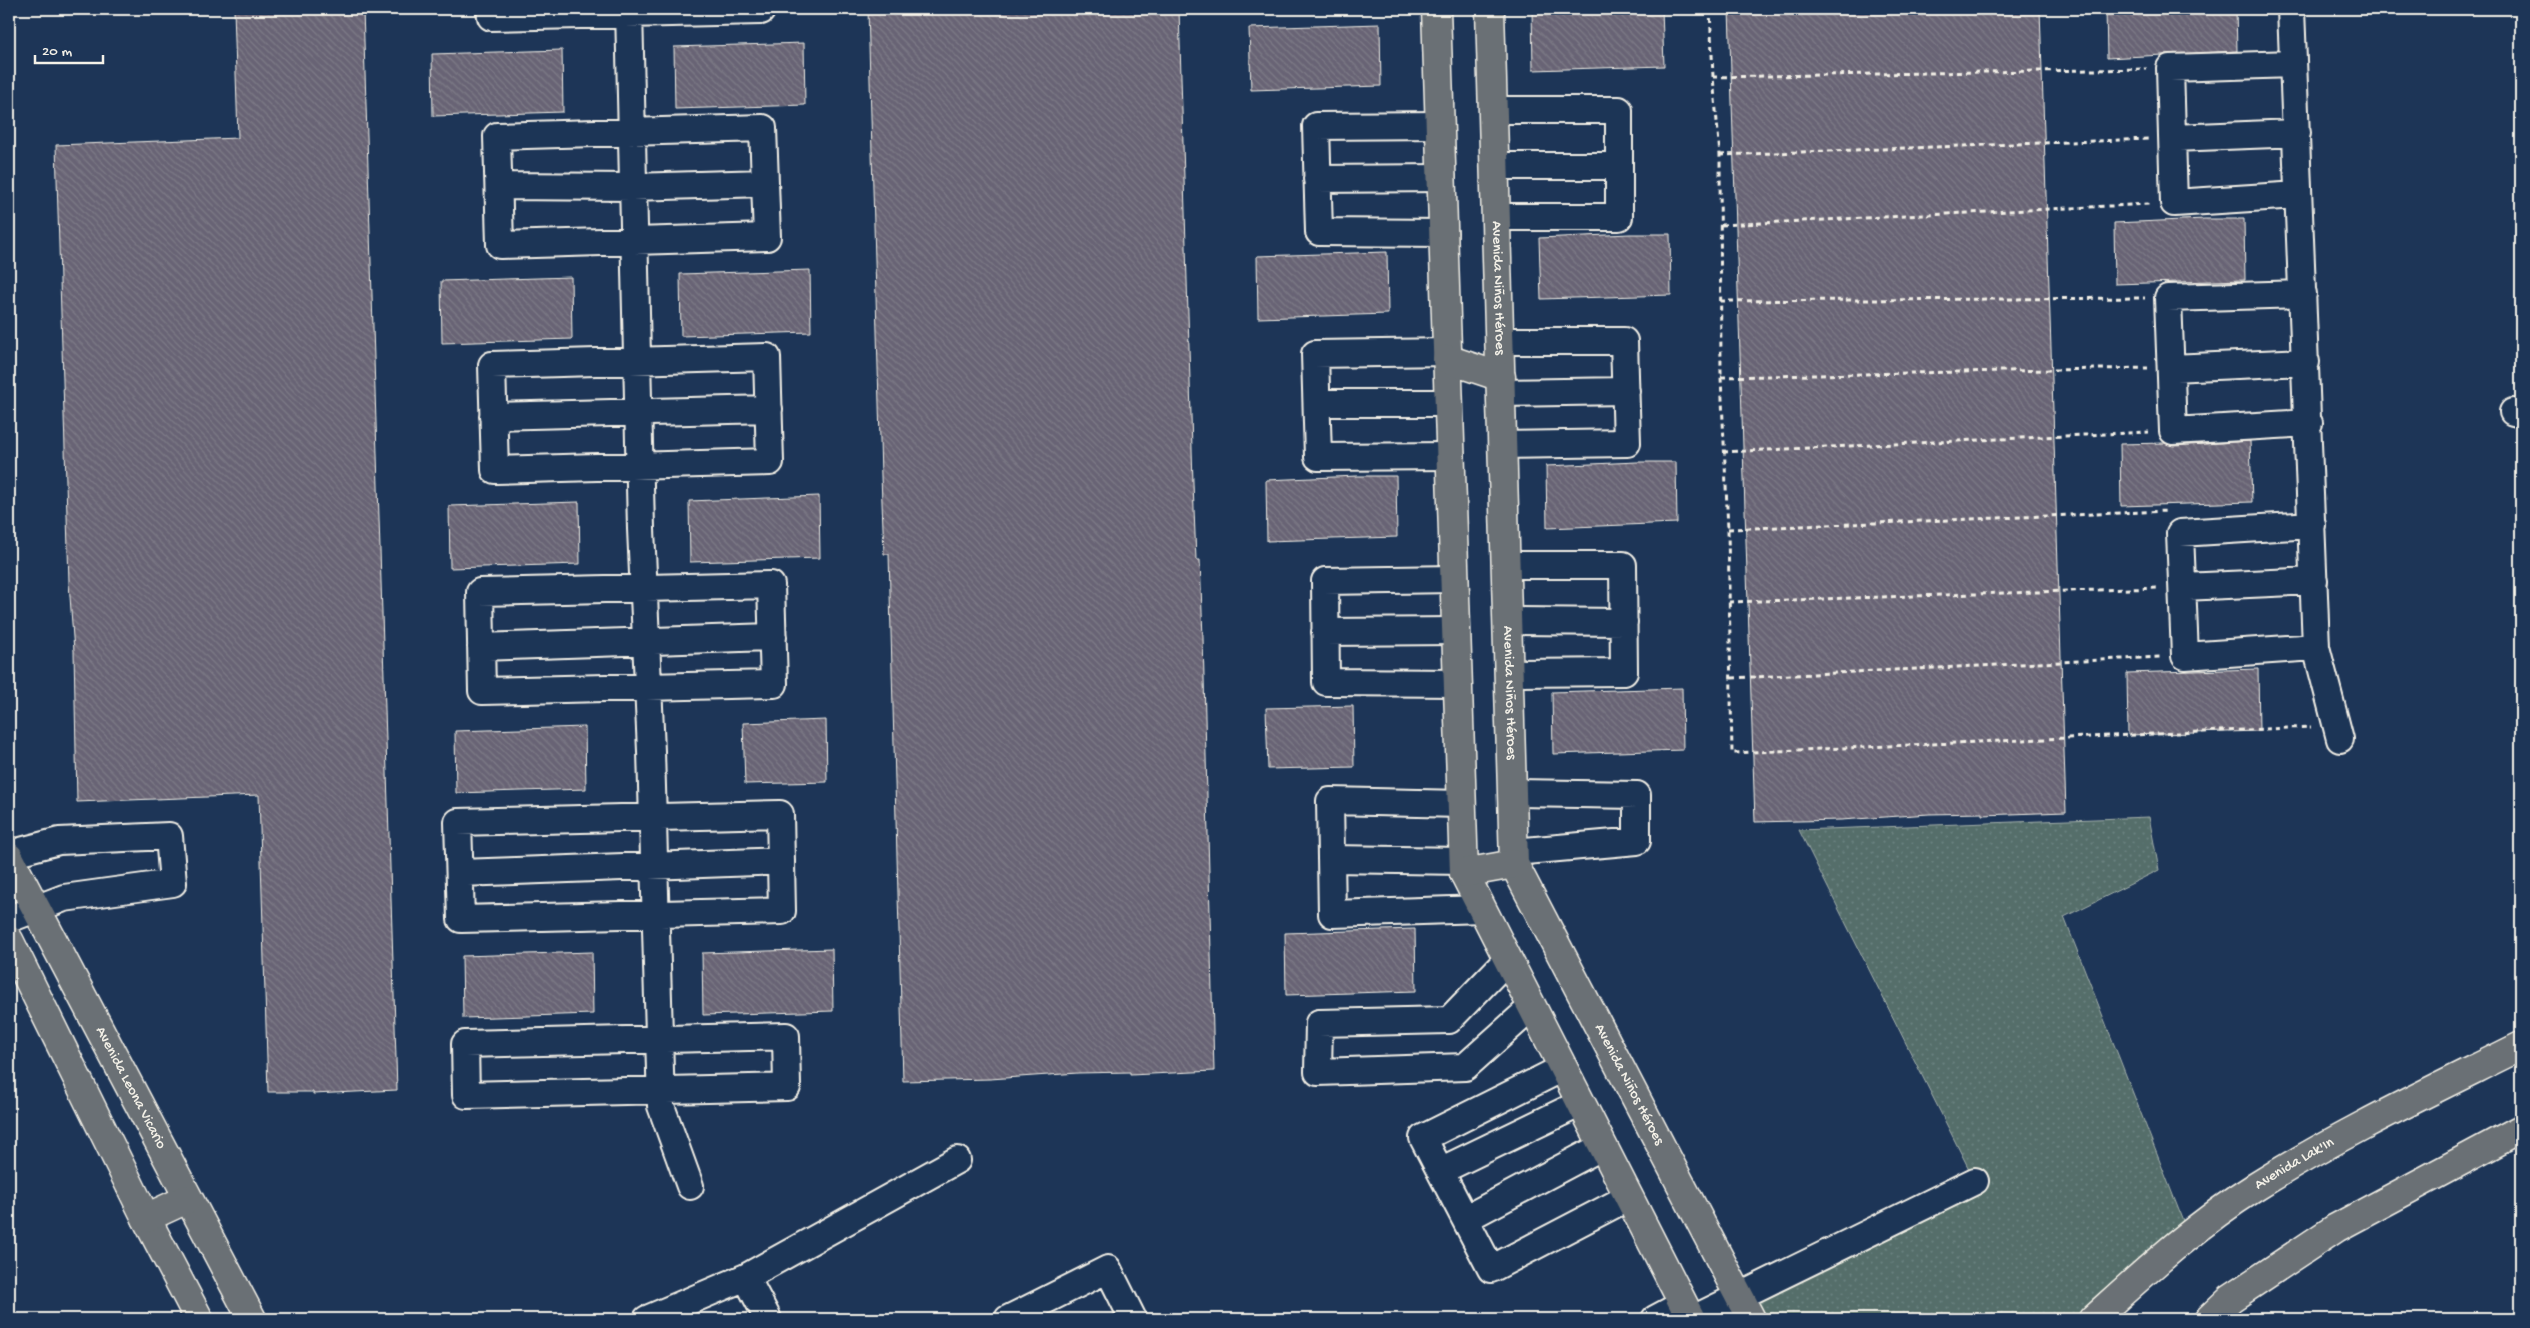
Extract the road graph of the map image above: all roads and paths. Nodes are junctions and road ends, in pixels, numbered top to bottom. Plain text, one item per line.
1 (490, 9) edge
2 (761, 9) edge
3 (1436, 9) edge
4 (1490, 9) edge
5 (1710, 9) edge
6 (2292, 9) edge
7 (629, 11) edge
8 (2293, 64) junction
9 (2170, 68) junction
10 (1713, 77) junction
11 (1493, 110) junction
12 (1440, 124) junction
13 (631, 132) junction
14 (2297, 133) junction
15 (2173, 138) junction
16 (1720, 155) junction
17 (1495, 166) junction
18 (1619, 166) junction
19 (1442, 178) junction
20 (1317, 179) junction
21 (765, 183) junction
22 (499, 186) junction
23 (632, 187) junction
24 (2298, 195) junction
25 (2174, 203) junction
26 (1496, 218) junction
27 (1721, 225) junction
28 (1444, 233) junction
29 (634, 241) junction
30 (2303, 294) junction
31 (2168, 298) junction
32 (1720, 301) junction
33 (1500, 341) junction
34 (1448, 355) junction
35 (636, 361) junction
36 (2306, 362) junction
37 (2172, 368) junction
38 (1721, 377) junction
39 (1501, 386) junction
40 (1626, 391) junction
41 (1317, 403) junction
42 (1449, 403) junction
43 (768, 409) junction
44 (638, 412) junction
45 (493, 416) junction
46 (2309, 423) junction
47 (2173, 431) junction
48 (1503, 445) junction
49 (1723, 452) junction
50 (1451, 456) junction
51 (639, 466) junction
52 (2173, 511) dead end
53 (2312, 525) junction
54 (1728, 530) junction
55 (1506, 565) junction
56 (1455, 579) junction
57 (2314, 581) junction
58 (2183, 587) junction
59 (644, 588) junction
60 (1729, 602) junction
61 (1508, 621) junction
62 (1624, 622) junction
63 (1456, 631) junction
64 (1325, 632) junction
65 (773, 637) junction
66 (646, 641) junction
67 (481, 647) junction
68 (2316, 647) junction
69 (2185, 656) junction
70 (1509, 673) junction
71 (1732, 678) junction
72 (1458, 683) junction
73 (648, 687) junction
74 (2337, 733) joint
75 (1512, 793) junction
76 (1462, 804) junction
77 (653, 818) junction
78 (9, 856) edge
79 (1514, 858) junction
80 (1331, 859) junction
81 (781, 861) junction
82 (654, 865) junction
83 (1464, 867) junction
84 (460, 873) junction
85 (35, 908) junction
86 (1482, 909) junction
87 (655, 914) junction
88 (9, 919) edge
89 (9, 940) edge
90 (1508, 959) junction
91 (1532, 1007) junction
92 (659, 1040) junction
93 (2521, 1046) edge
94 (1563, 1068) junction
95 (661, 1090) junction
96 (1581, 1103) junction
97 (2521, 1129) edge
98 (1603, 1146) junction
99 (957, 1160) dead end
100 (1440, 1171) junction
101 (1975, 1181) dead end
102 (690, 1186) dead end
103 (1628, 1197) junction
104 (187, 1199) junction
105 (146, 1218) junction
106 (1465, 1219) junction
107 (746, 1277) junction
108 (1745, 1308) edge
109 (1689, 1314) edge
110 (199, 1319) edge
111 (252, 1319) edge
112 (647, 1319) edge
113 (768, 1319) edge
114 (1008, 1319) edge
115 (1133, 1319) edge
116 (1654, 1319) edge
117 (2092, 1319) edge
118 (2208, 1319) edge

1 - 7 street
2 - 7 street
3 - 12 main road
4 - 11 main road, Avenida Niños Héroes
5 - 10 path
6 - 8 street
7 - 13 street
8 - 9 street
8 - 14 street
9 - 10 path
9 - 15 street
10 - 16 path
11 - 17 main road, Avenida Niños Héroes
11 - 18 street
12 - 19 main road
12 - 20 street
13 - 21 street
13 - 22 street
13 - 23 street
14 - 15 street
14 - 24 street
15 - 16 path
15 - 25 street
16 - 27 path
17 - 18 street
17 - 26 main road, Avenida Niños Héroes
18 - 26 street
19 - 20 street
19 - 28 main road
20 - 28 street
21 - 23 street
21 - 29 street
22 - 23 street
22 - 29 street
23 - 29 street
24 - 25 street
24 - 30 street
25 - 27 path
26 - 33 main road, Avenida Niños Héroes
27 - 32 path
28 - 34 main road
29 - 35 street
30 - 31 street
30 - 36 street
31 - 32 path
31 - 37 street
32 - 38 path
33 - 39 main road, Avenida Niños Héroes
33 - 40 street
34 - 39 main road
34 - 41 street
34 - 42 main road
35 - 43 street
35 - 44 street
35 - 45 street
36 - 37 street
36 - 46 street
37 - 38 path
37 - 47 street
38 - 49 path
39 - 40 street
39 - 48 main road, Avenida Niños Héroes
40 - 48 street
41 - 42 street
41 - 50 street
42 - 50 main road
43 - 44 street
43 - 51 street
44 - 45 street
44 - 51 street
45 - 51 street
46 - 47 street
46 - 53 street
47 - 49 path
48 - 55 main road, Avenida Niños Héroes
49 - 54 path
50 - 56 main road
51 - 59 street
52 - 54 path
53 - 57 street
53 - 58 street
54 - 60 path
55 - 61 main road, Avenida Niños Héroes
55 - 62 street
56 - 63 main road
56 - 64 street
57 - 58 street
57 - 68 street
58 - 60 path
58 - 69 street
59 - 65 street
59 - 66 street
59 - 67 street
60 - 71 path
61 - 62 street
61 - 70 main road, Avenida Niños Héroes
62 - 70 street
63 - 64 street
63 - 72 main road
64 - 72 street
65 - 66 street
65 - 73 street
66 - 67 street
66 - 73 street
67 - 73 street
68 - 69 street
68 - 74 street
69 - 71 path
70 - 75 main road, Avenida Niños Héroes
71 - 74 path
72 - 76 main road
73 - 77 street
75 - 79 main road, Avenida Niños Héroes
75 - 79 street
76 - 80 street
76 - 83 main road
77 - 81 street
77 - 82 street
77 - 84 street
78 - 85 main road, Avenida Leona Vicario
78 - 85 street
79 - 83 main road
79 - 108 main road, Avenida Niños Héroes
80 - 83 street
80 - 86 street
81 - 82 street
81 - 87 street
82 - 84 street
82 - 87 street
83 - 86 main road
84 - 87 street
85 - 88 street
85 - 104 main road, Avenida Leona Vicario
86 - 90 main road
87 - 92 street
89 - 105 main road
90 - 91 main road
90 - 91 street
91 - 94 main road
92 - 95 street
92 - 95 street
92 - 95 street
93 - 117 main road, Avenida Lak'In
94 - 96 main road
94 - 100 street
95 - 102 street
96 - 98 main road
96 - 100 street
97 - 118 main road
98 - 103 main road
98 - 106 street
99 - 107 street
100 - 106 street
101 - 108 street
103 - 106 street
103 - 109 main road
104 - 105 main road
104 - 111 main road, Avenida Leona Vicario
105 - 110 main road
107 - 112 street
107 - 113 street
108 - 109 street
109 - 116 street
114 - 115 street

